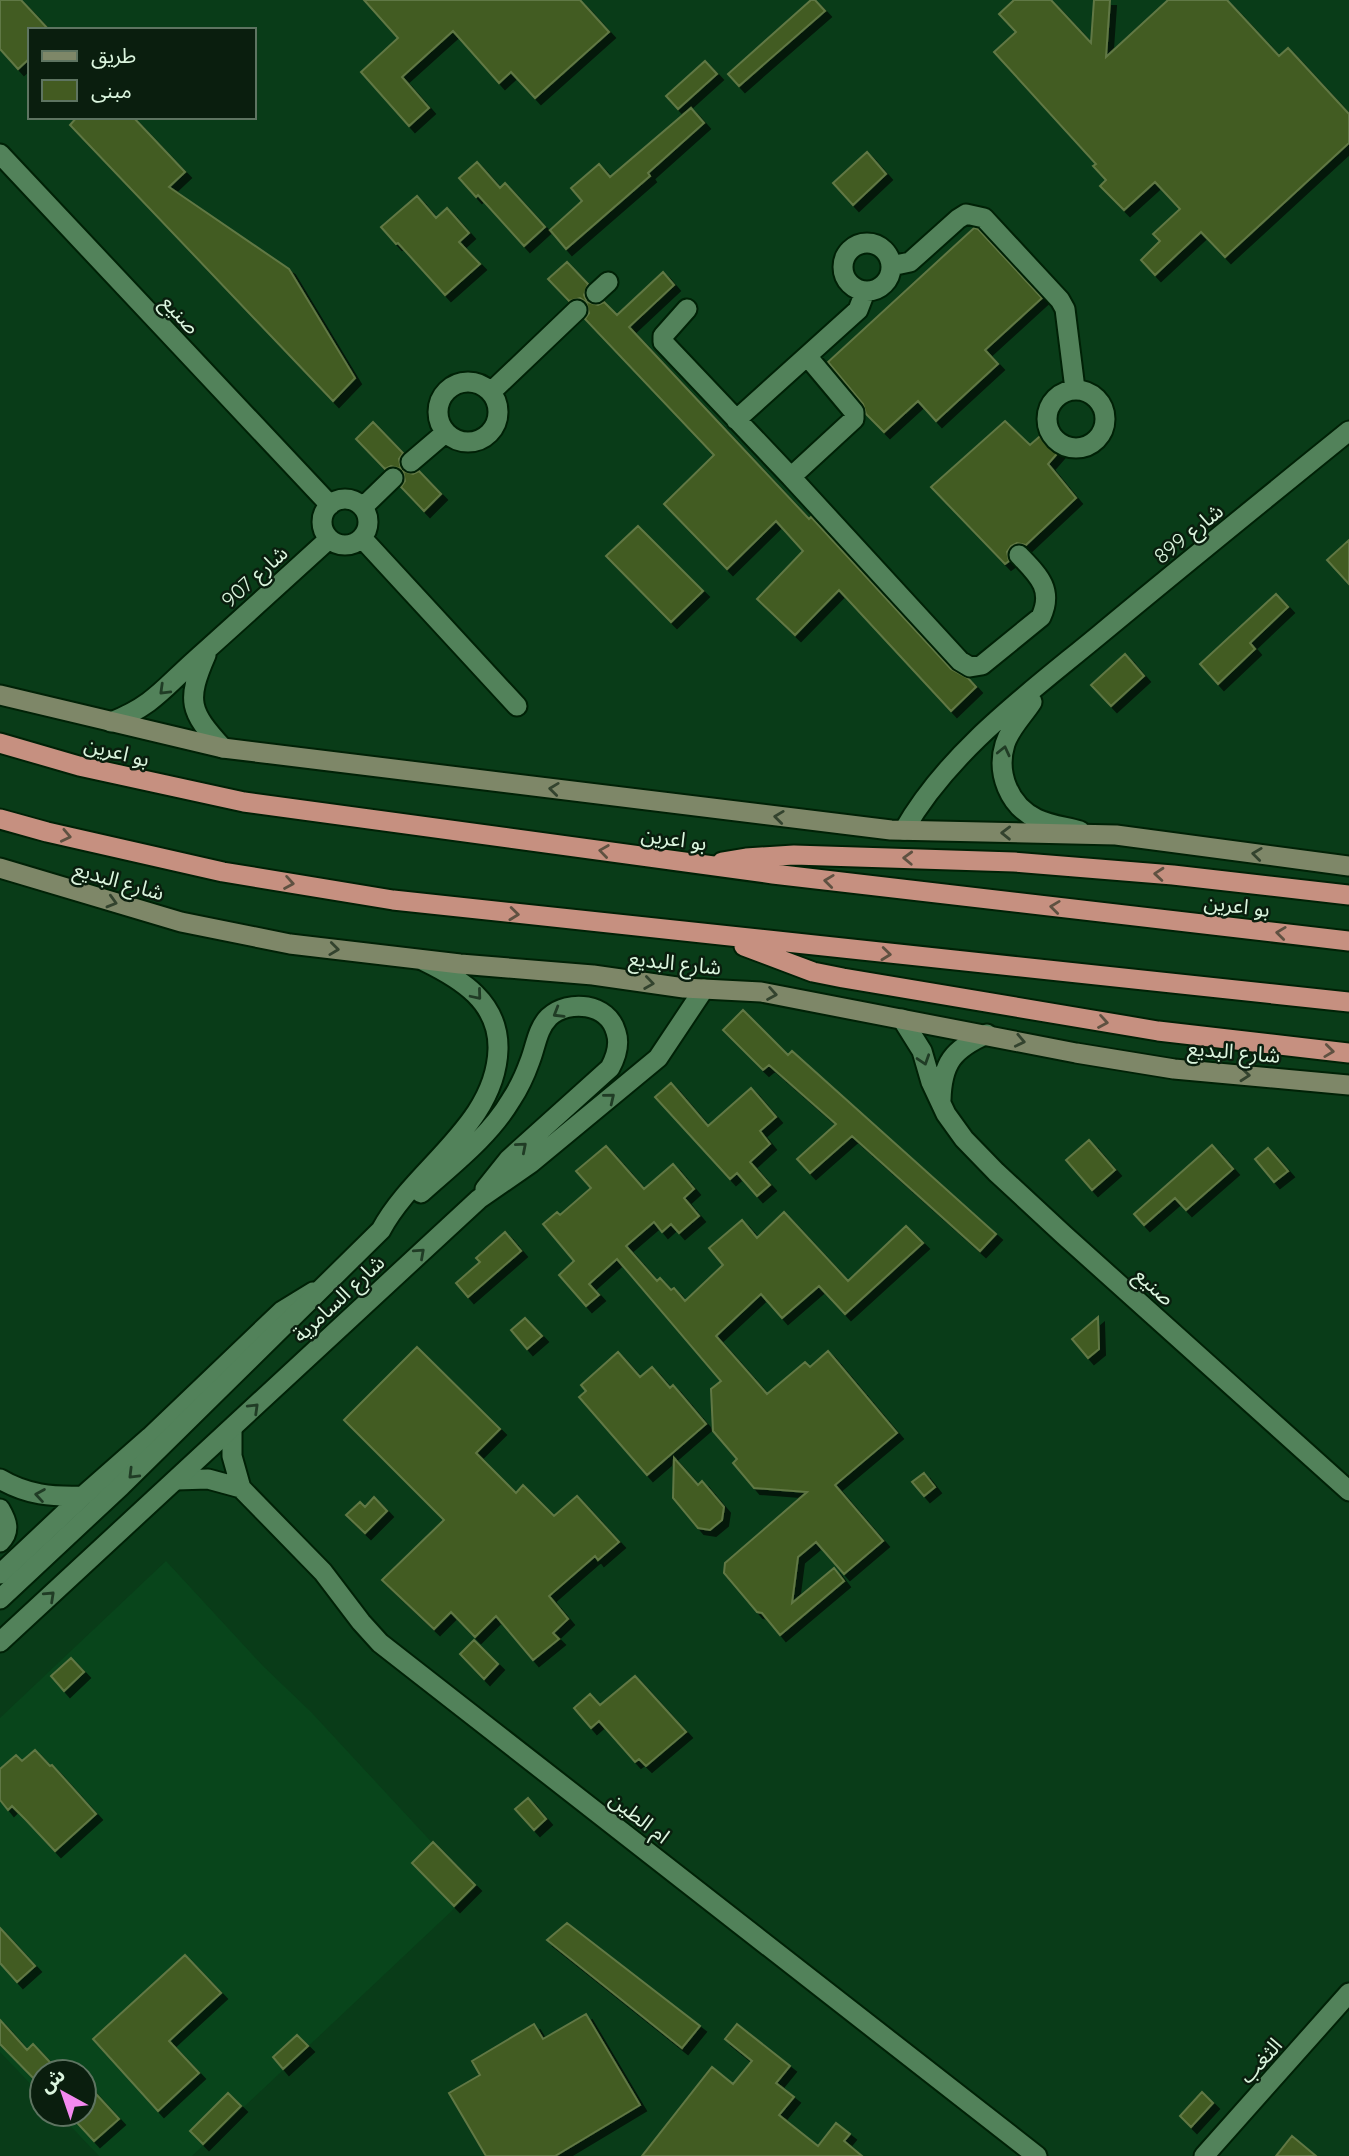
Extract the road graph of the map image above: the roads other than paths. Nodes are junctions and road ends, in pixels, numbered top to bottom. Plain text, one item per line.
1 (0, 155) edge
2 (891, 266) junction
3 (865, 292) junction
4 (687, 309) dead end
5 (577, 310) dead end
6 (807, 356) junction
7 (1075, 389) dead end
8 (491, 392) junction
9 (736, 420) junction
10 (1349, 432) edge
11 (445, 433) junction
12 (411, 461) dead end
13 (791, 477) junction
14 (393, 478) dead end
15 (330, 505) junction
16 (363, 507) junction
17 (362, 538) junction
18 (329, 539) junction
19 (1019, 555) dead end
20 (209, 648) junction
21 (1056, 671) junction
22 (0, 695) edge
23 (517, 706) dead end
24 (111, 722) junction
25 (0, 743) edge
26 (223, 748) junction
27 (0, 819) edge
28 (904, 830) junction
29 (1095, 835) junction
30 (707, 865) junction
31 (1349, 866) edge
32 (0, 868) edge
33 (1349, 895) edge
34 (727, 938) junction
35 (1349, 941) edge
36 (420, 959) junction
37 (705, 989) junction
38 (1349, 1002) edge
39 (902, 1019) junction
40 (988, 1034) junction
41 (1349, 1053) edge
42 (1349, 1085) edge
43 (941, 1104) junction
44 (479, 1199) junction
45 (381, 1230) junction
46 (321, 1288) junction
47 (232, 1429) junction
48 (0, 1479) edge
49 (176, 1480) junction
50 (241, 1488) junction
51 (1349, 1491) edge
52 (83, 1496) junction
53 (0, 1509) edge
54 (0, 1542) edge
55 (0, 1574) edge
56 (0, 1599) edge
57 (0, 1642) edge
58 (1349, 1993) edge
59 (1037, 2156) edge
60 (1204, 2156) edge

1 - 15 street, صنيع
2 - 3 street
2 - 3 street
2 - 7 street
3 - 6 street
4 - 9 street
5 - 8 street
6 - 9 street
6 - 13 street
8 - 11 street
8 - 11 street
9 - 13 street
10 - 21 street, شارع 899
11 - 12 street
13 - 19 street
14 - 16 street
15 - 16 street
15 - 18 street
16 - 17 street
17 - 18 street
17 - 23 street
18 - 20 street, شارع 907
20 -> 24 street, شارع 907
20 - 26 street, شارع 907
21 - 28 street, شارع 899
29 -> 21 street, شارع 899
22 - 24 main road
24 - 26 main road
30 -> 25 highway, بو اعرين
28 -> 26 main road
27 -> 34 highway
29 -> 28 main road
31 -> 29 main road
33 -> 30 highway
35 -> 30 highway, بو اعرين
32 -> 36 main road, شارع البديع
34 -> 38 highway
34 -> 41 highway
36 -> 37 main road, شارع البديع
36 -> 45 street, شارع السامرية
37 -> 39 main road, شارع البديع
44 -> 37 street, شارع السامرية
39 - 40 main road, شارع البديع
39 -> 43 street, صنيع
40 -> 42 main road, شارع البديع
40 - 43 street
43 - 51 street, صنيع
44 -> 45 street
47 -> 44 street, شارع السامرية
45 - 46 street, شارع السامرية
46 - 52 street, شارع السامرية
46 -> 56 street, شارع السامرية
47 - 49 street, شارع السامرية
47 - 50 street, ام الطين
52 -> 48 street
49 - 50 street
57 -> 49 street, شارع السامرية
50 - 59 street, ام الطين
52 - 55 street, شارع السامرية
53 - 54 street
58 - 60 street, الثغب

